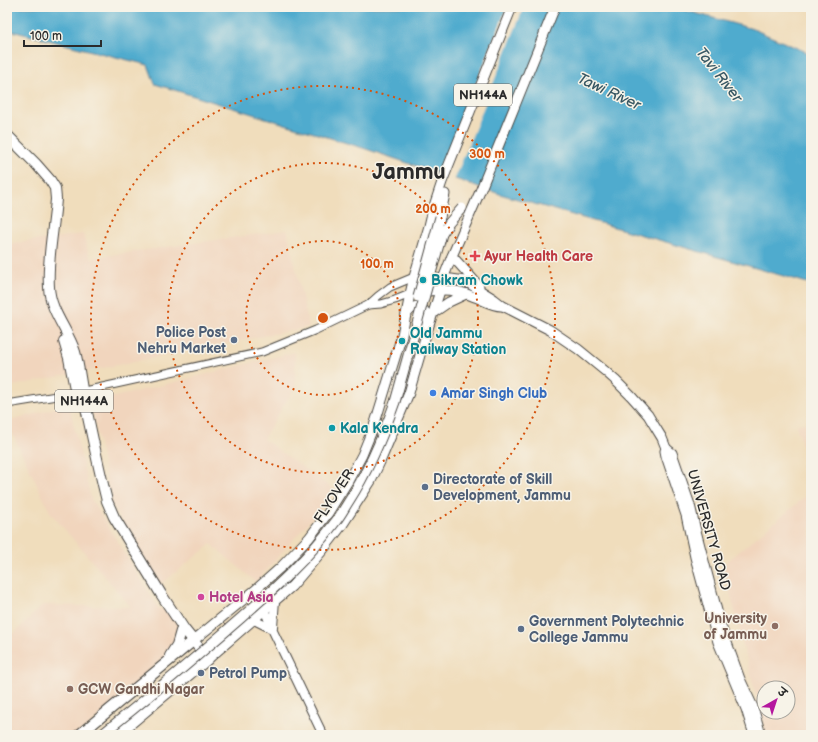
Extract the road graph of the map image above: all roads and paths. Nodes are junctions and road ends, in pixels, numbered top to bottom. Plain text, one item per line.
1 (512, 7) edge
2 (518, 7) edge
3 (555, 7) edge
4 (7, 135) edge
5 (7, 144) edge
6 (445, 183) junction
7 (445, 194) junction
8 (478, 196) junction
9 (429, 226) junction
10 (452, 256) junction
11 (414, 277) junction
12 (443, 279) junction
13 (440, 291) junction
14 (410, 294) junction
15 (466, 294) junction
16 (488, 295) junction
17 (368, 305) junction
18 (503, 306) junction
19 (433, 313) junction
20 (406, 315) junction
21 (425, 338) junction
22 (79, 392) junction
23 (7, 404) edge
24 (666, 448) junction
25 (254, 591) junction
26 (275, 600) junction
27 (264, 608) junction
28 (252, 620) junction
29 (272, 629) junction
30 (181, 631) junction
31 (192, 642) junction
32 (206, 660) junction
33 (165, 664) junction
34 (79, 735) edge
35 (93, 735) edge
36 (102, 735) edge
37 (117, 735) edge
38 (323, 735) edge
39 (754, 735) edge
40 (761, 735) edge

1 - 6 main road
2 - 6 main road, NH144A
3 - 8 main road
4 - 22 highway, NH144A
5 - 22 highway, NH144A
6 - 7 main road
6 - 9 main road
7 - 9 main road
7 - 35 main road, FLYOVER, bridge
8 - 10 main road
8 - 36 main road, FLYOVER, bridge
9 - 11 main road
10 - 12 main road
10 - 16 main road
11 - 12 main road
11 - 14 main road
11 - 17 street
12 - 13 main road
12 - 16 main road
13 - 14 main road
13 - 15 main road
13 - 19 main road
14 - 17 street
14 - 20 main road
15 - 18 main road
15 - 19 main road
16 - 18 main road
17 - 22 street
18 - 24 main road, UNIVERSITY ROAD
19 - 21 main road
20 - 21 main road
20 - 25 main road
21 - 26 main road
22 - 23 street
22 - 30 highway, NH144A
22 - 31 highway, NH144A
24 - 39 main road, UNIVERSITY ROAD
24 - 40 main road, UNIVERSITY ROAD
25 - 27 main road
25 - 31 main road
26 - 27 main road
26 - 29 main road
27 - 28 main road
27 - 29 main road
28 - 29 main road
28 - 32 main road
29 - 38 main road
30 - 31 highway, NH144A
30 - 33 highway
31 - 32 highway, NH144A
31 - 33 highway
32 - 37 highway
33 - 34 highway

